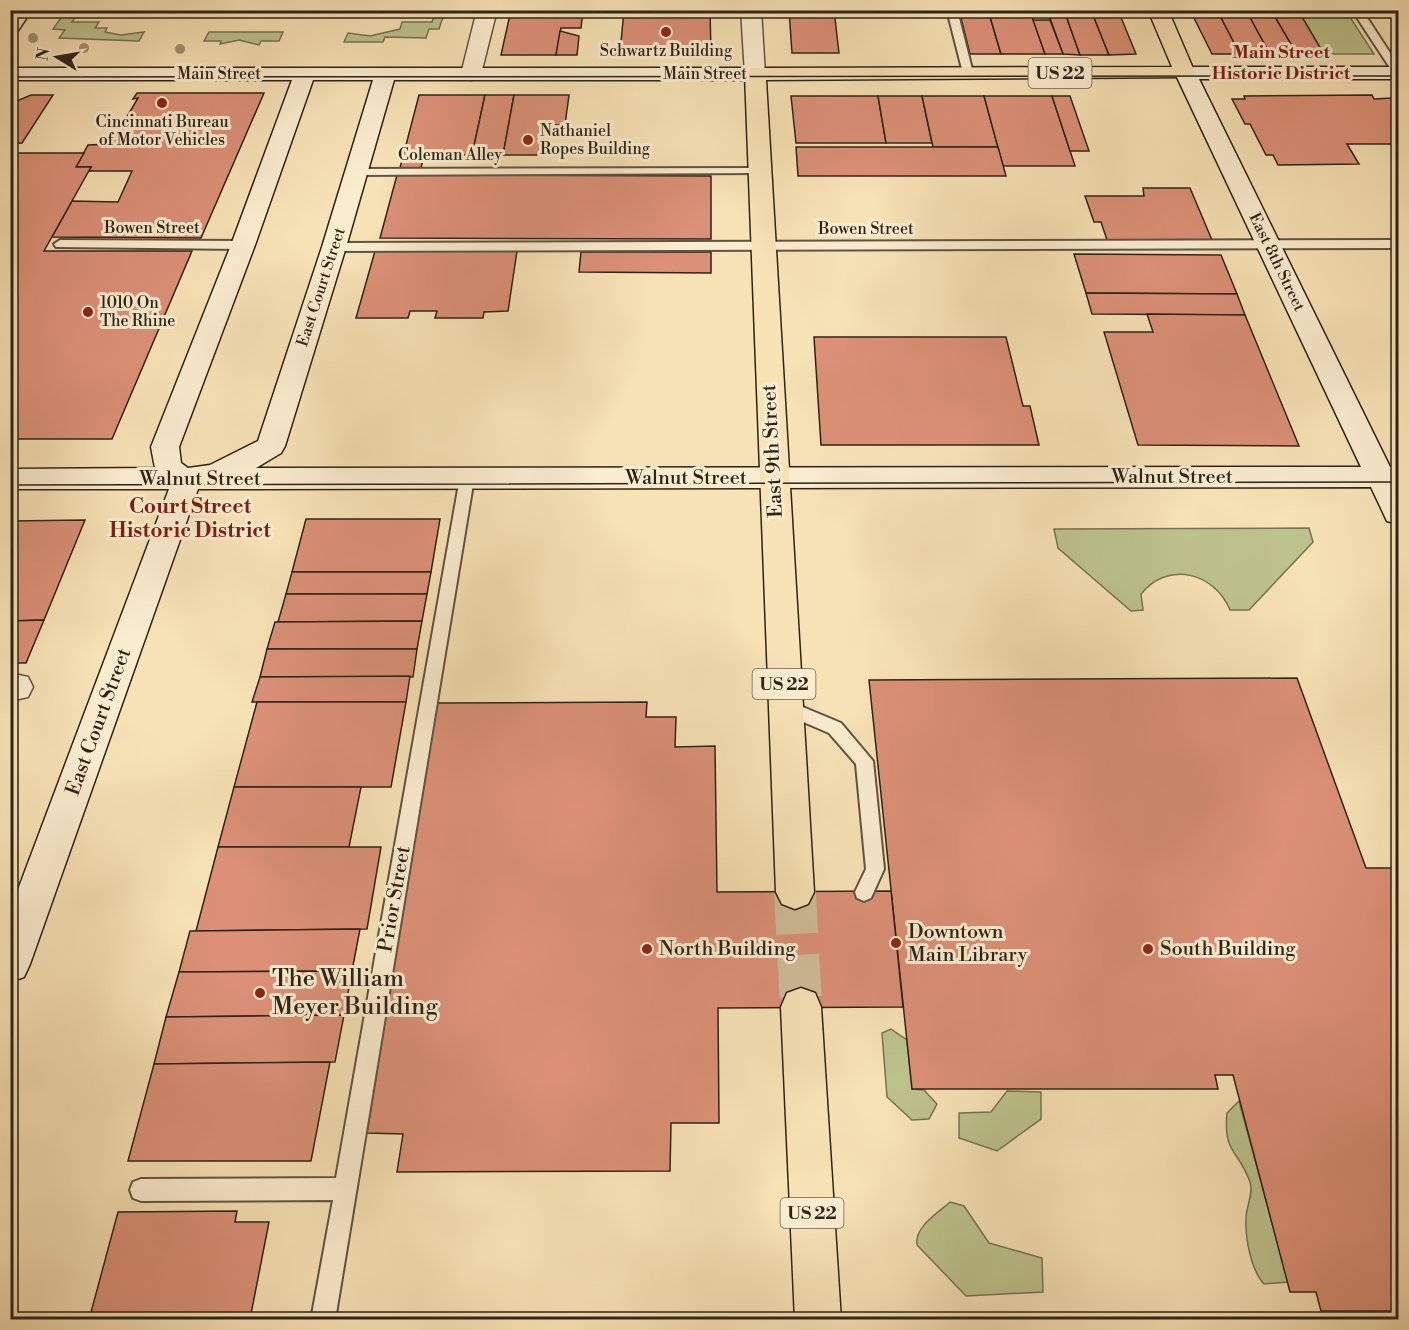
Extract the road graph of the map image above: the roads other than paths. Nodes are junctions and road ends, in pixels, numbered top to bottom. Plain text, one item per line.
1 (23, 10) edge
2 (486, 10) edge
3 (751, 10) edge
4 (951, 10) edge
5 (1158, 10) edge
6 (1357, 10) edge
7 (10, 28) edge
8 (968, 73) junction
9 (1185, 73) junction
10 (1398, 73) edge
11 (10, 74) edge
12 (305, 74) junction
13 (385, 74) junction
14 (471, 74) junction
15 (755, 74) junction
16 (356, 171) junction
17 (759, 171) junction
18 (60, 244) dead end
19 (1398, 244) edge
20 (243, 245) junction
21 (1268, 245) junction
22 (763, 246) junction
23 (334, 247) junction
24 (774, 477) junction
25 (1390, 477) edge
26 (467, 478) junction
27 (10, 479) edge
28 (187, 480) junction
29 (1398, 513) edge
30 (786, 707) junction
31 (795, 892) tunnel mouth
32 (864, 892) dead end
33 (10, 964) edge
34 (801, 1007) tunnel mouth
35 (346, 1189) junction
36 (141, 1190) dead end
37 (323, 1320) edge
38 (818, 1320) edge

1 - 7 main road
2 - 14 street
3 - 15 street, East 9th Street
4 - 8 lane
5 - 9 main road, East 8th Street
6 - 10 lane
8 - 9 main road, Main Street / US 22
8 - 15 main road, Main Street / US 22
9 - 10 street, Main Street
9 - 21 street, East 8th Street
11 - 12 street, Main Street
12 - 13 street, Main Street
12 - 20 street
13 - 14 street, Main Street
13 - 16 street, East Court Street
14 - 15 street, Main Street
15 - 17 main road, East 9th Street / US 22
16 - 17 lane, Coleman Alley
16 - 23 street, East Court Street
17 - 22 main road, East 9th Street / US 22
18 - 20 lane, Bowen Street
19 - 21 lane, Bowen Street
20 - 28 street
21 - 22 lane, Bowen Street
21 - 25 street, East 8th Street
22 - 23 lane, Bowen Street
22 - 24 main road, East 9th Street / US 22
23 - 28 street, East Court Street
24 - 25 street, Walnut Street
24 - 26 street, Walnut Street
24 - 30 main road, East 9th Street / US 22
25 - 29 street, East 8th Street
26 - 28 street, Walnut Street
26 - 35 lane, Prior Street
27 - 28 street, Walnut Street
28 - 33 street, East Court Street
30 - 31 main road, East 9th Street / US 22
30 - 32 lane
34 - 38 main road, US 22
35 - 36 lane
35 - 37 lane, Prior Street

